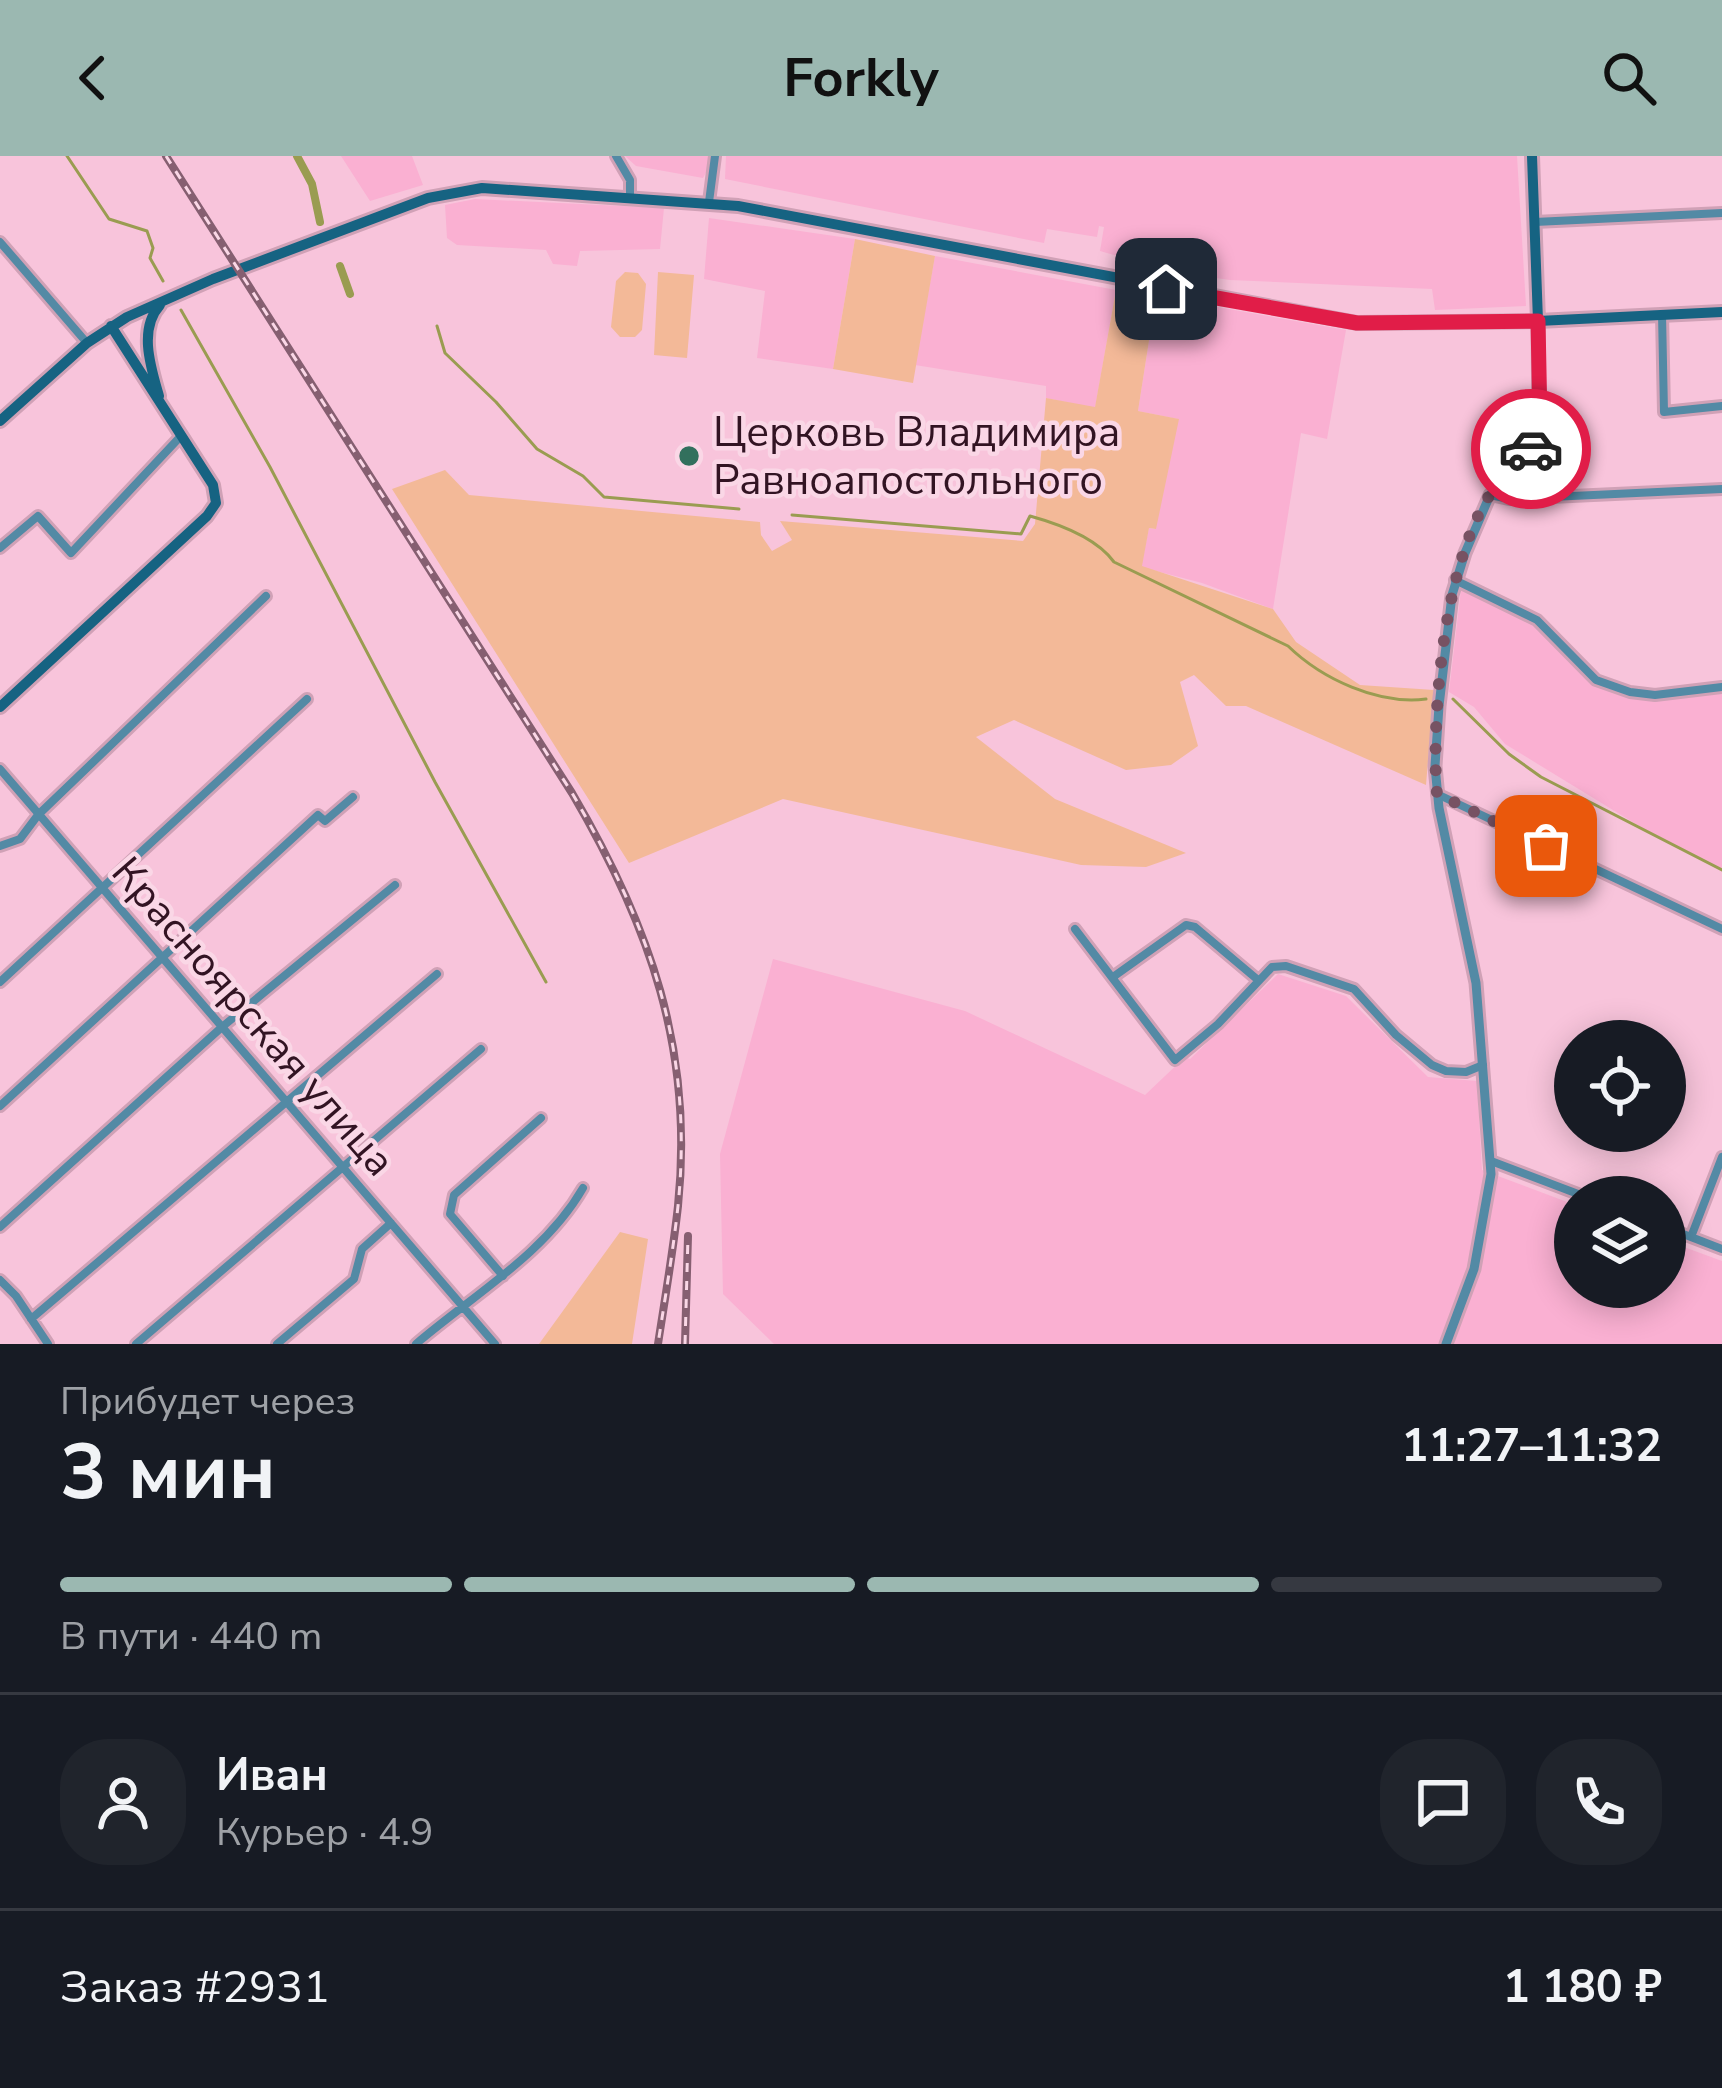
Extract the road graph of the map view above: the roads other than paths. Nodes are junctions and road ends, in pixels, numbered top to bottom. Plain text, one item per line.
1 (616, 156) edge
2 (715, 156) edge
3 (1532, 156) edge
4 (630, 196) junction
5 (709, 202) junction
6 (1722, 213) edge
7 (1534, 222) junction
8 (0, 242) edge
9 (172, 296) junction
10 (1722, 312) edge
11 (1662, 314) junction
12 (1538, 321) junction
13 (111, 326) junction
14 (87, 343) junction
15 (1722, 406) edge
16 (167, 416) junction
17 (0, 421) edge
18 (1540, 422) junction
19 (180, 437) junction
20 (1722, 489) edge
21 (1490, 495) junction
22 (1552, 497) junction
23 (0, 548) edge
24 (1455, 580) junction
25 (266, 596) dead end
26 (1722, 687) edge
27 (307, 699) dead end
28 (0, 707) edge
29 (0, 769) edge
30 (1437, 794) junction
31 (353, 797) dead end
32 (38, 815) junction
33 (0, 846) edge
34 (395, 885) dead end
35 (102, 889) junction
36 (1075, 929) dead end
37 (1722, 929) edge
38 (161, 956) junction
39 (437, 974) dead end
40 (1113, 977) junction
41 (1258, 980) junction
42 (0, 982) edge
43 (222, 1027) junction
44 (481, 1048) dead end
45 (1483, 1065) junction
46 (286, 1100) junction
47 (0, 1106) edge
48 (541, 1118) dead end
49 (1722, 1157) edge
50 (1491, 1161) junction
51 (343, 1166) junction
52 (1554, 1185) edge
53 (583, 1188) dead end
54 (391, 1223) junction
55 (0, 1227) edge
56 (1686, 1236) edge
57 (1691, 1238) junction
58 (1722, 1249) edge
59 (503, 1276) junction
60 (0, 1280) edge
61 (460, 1306) junction
62 (31, 1318) junction
63 (47, 1344) edge
64 (136, 1344) edge
65 (278, 1344) edge
66 (416, 1344) edge
67 (495, 1344) edge
68 (1446, 1344) edge

1 - 4 street
2 - 5 street
3 - 7 main road
4 - 5 main road
4 - 9 main road
5 - 12 main road
6 - 7 street
7 - 12 main road
8 - 14 street
9 - 13 main road
9 - 16 main road
10 - 11 main road
11 - 12 main road
11 - 15 street
12 - 18 street
13 - 14 main road
13 - 16 main road
14 - 17 main road
16 - 19 main road
18 - 21 street
18 - 22 street
19 - 23 street
19 - 28 main road
20 - 22 street
21 - 22 street
21 - 24 street
24 - 26 street
24 - 30 street
25 - 32 street
27 - 35 street
29 - 32 street, Красноярская улица
30 - 37 street
30 - 45 street
31 - 38 street
32 - 33 street
32 - 35 street, Красноярская улица
34 - 43 street
35 - 38 street, Красноярская улица
35 - 42 street
36 - 40 street
38 - 43 street, Красноярская улица
38 - 47 street
39 - 46 street
40 - 41 street
40 - 41 street
41 - 45 street
43 - 46 street, Красноярская улица
43 - 55 street
44 - 51 street
45 - 50 street
46 - 51 street, Красноярская улица
46 - 62 street
48 - 59 street
49 - 57 street
50 - 52 street
50 - 68 street
51 - 54 street, Красноярская улица
51 - 64 street
53 - 59 street
54 - 61 street, Красноярская улица
54 - 65 street
56 - 57 street
57 - 58 street
59 - 61 street
60 - 62 street
61 - 66 street
61 - 67 street, Красноярская улица
62 - 63 street

